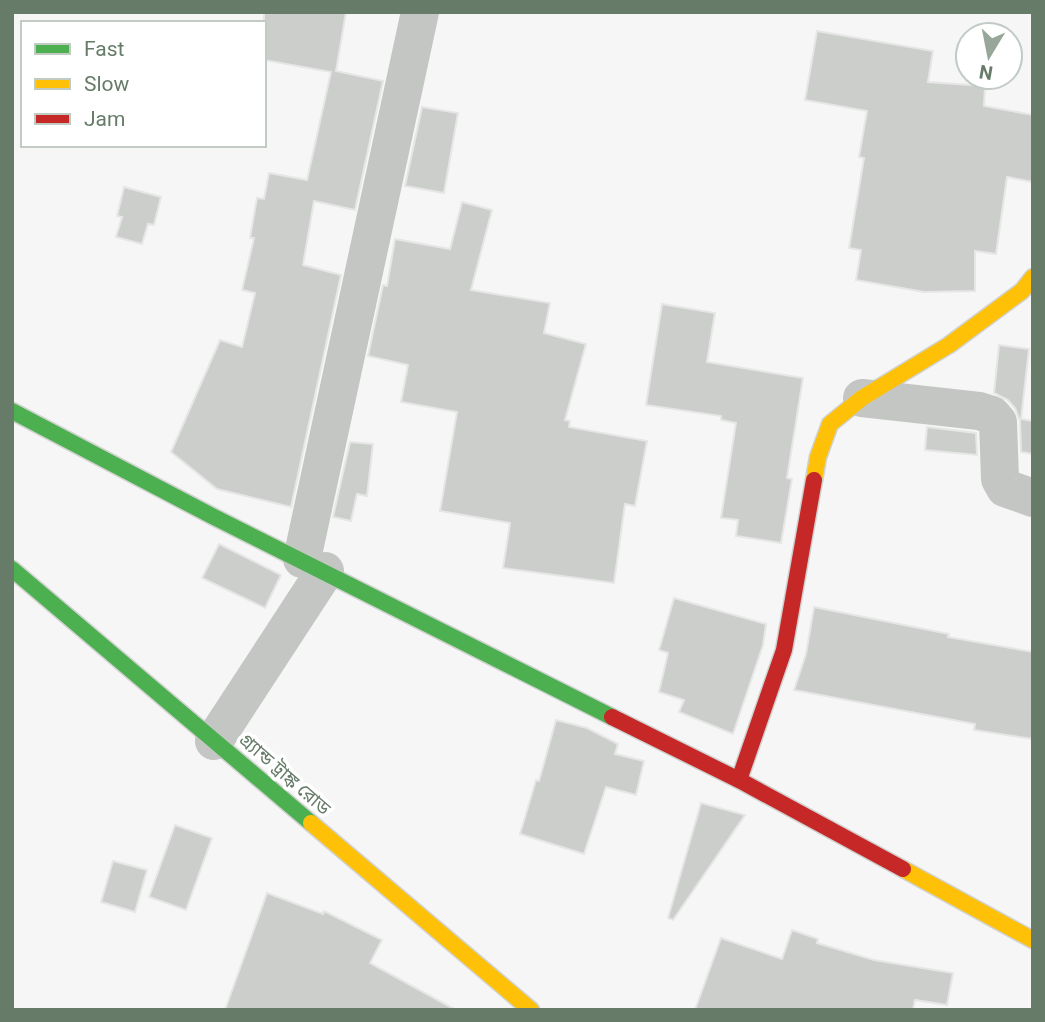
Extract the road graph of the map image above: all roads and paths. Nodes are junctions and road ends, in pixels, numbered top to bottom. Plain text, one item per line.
1 (420, 12) edge
2 (1033, 277) edge
3 (862, 398) junction
4 (12, 411) edge
5 (1033, 498) edge
6 (313, 565) junction
7 (12, 569) edge
8 (214, 741) junction
9 (739, 779) junction
10 (1033, 940) edge
11 (531, 1010) edge

1 - 6 street
2 - 3 main road
3 - 5 street
3 - 9 main road
4 - 6 main road
6 - 8 street
6 - 9 main road
7 - 8 main road, গ্র্যান্ড ট্রাঙ্ক রোড
8 - 11 main road, গ্র্যান্ড ট্রাঙ্ক রোড
9 - 10 main road

